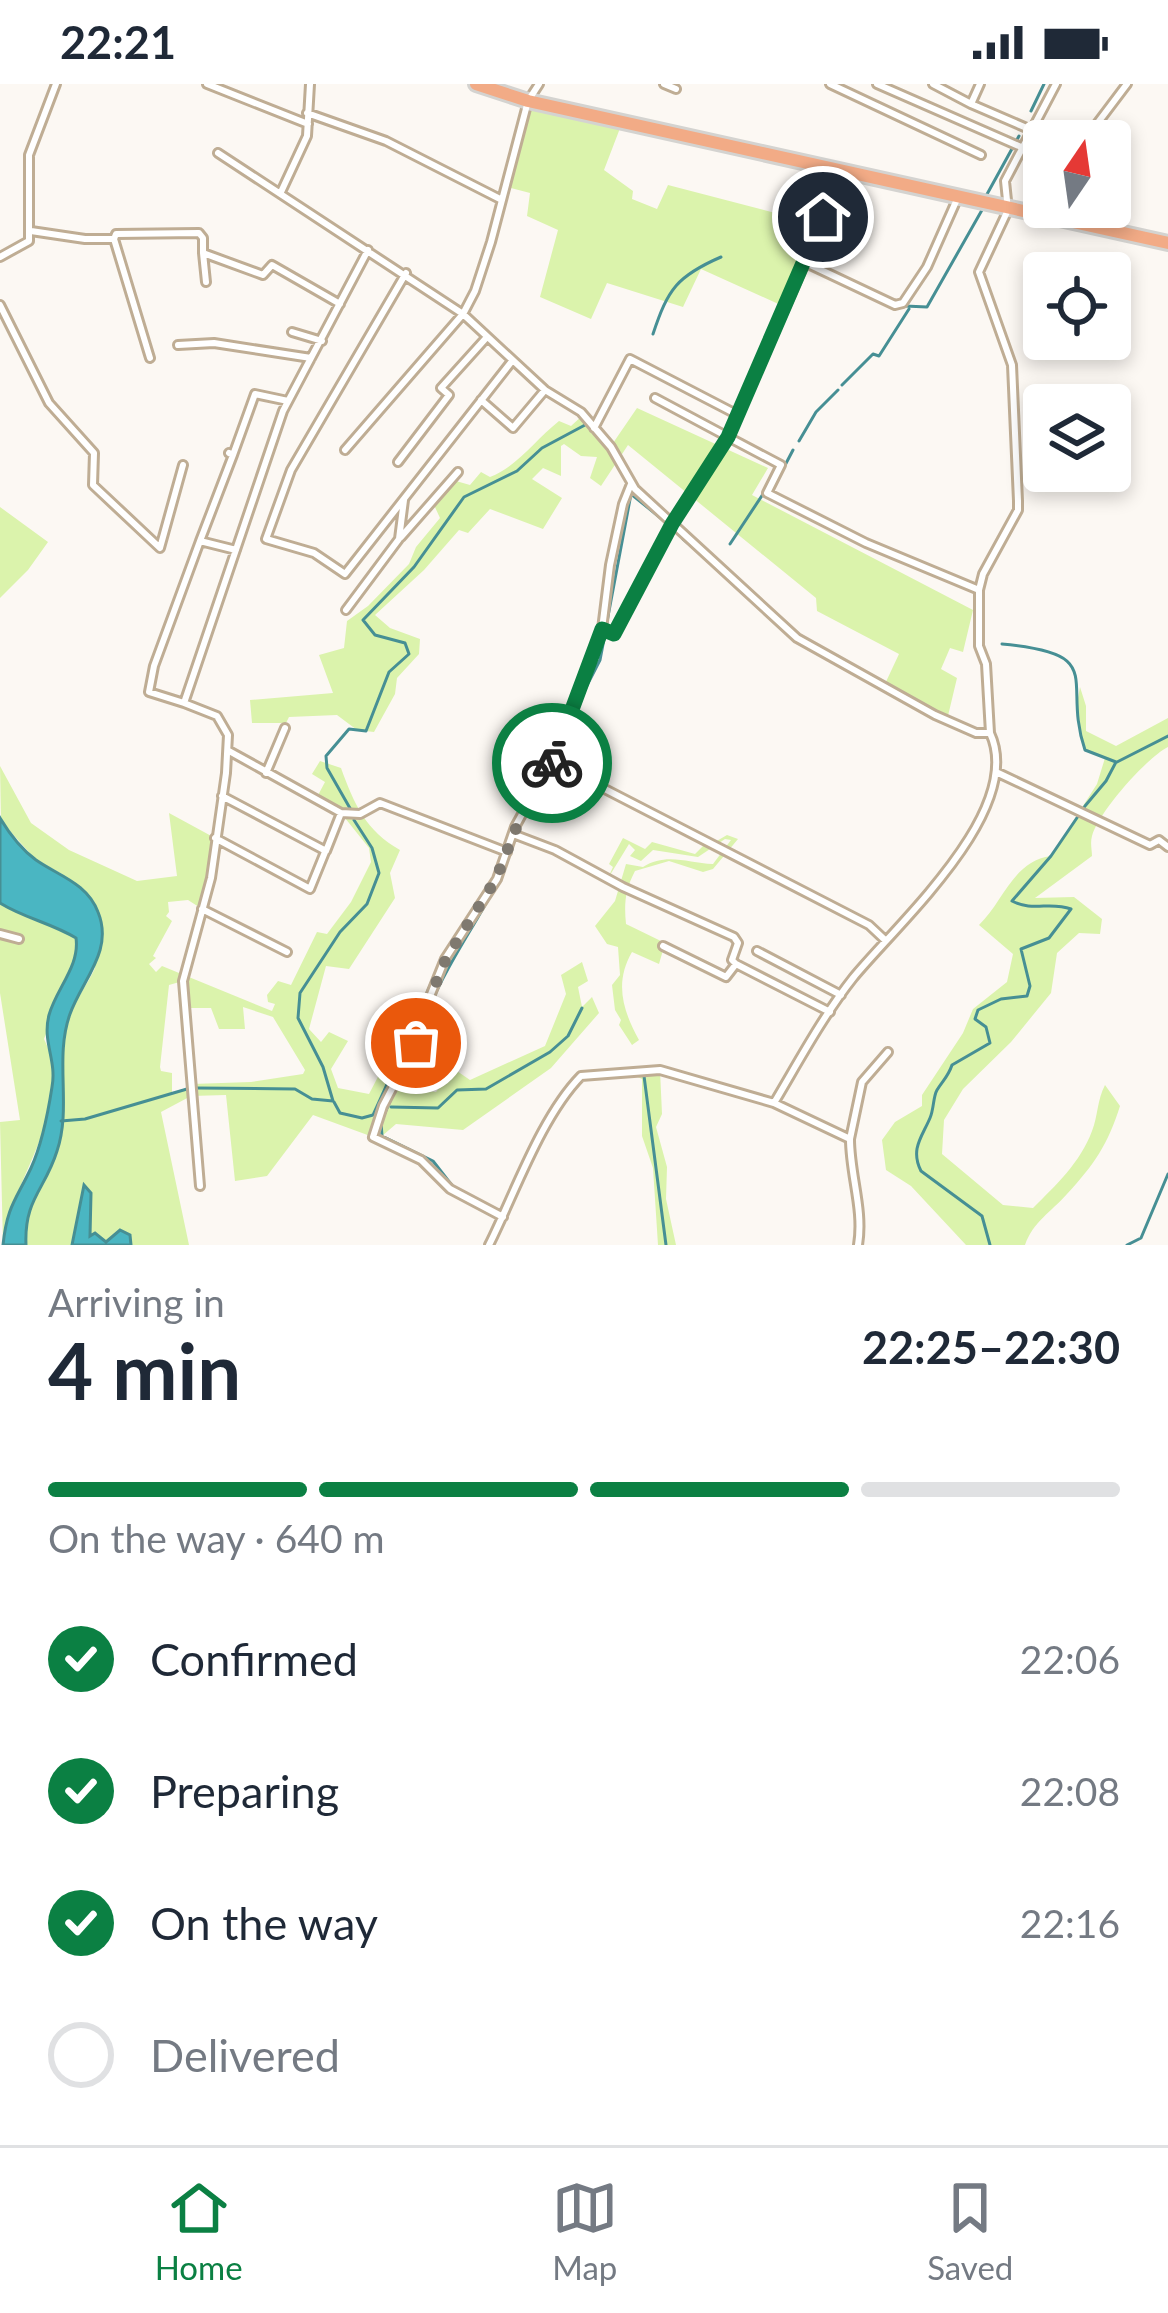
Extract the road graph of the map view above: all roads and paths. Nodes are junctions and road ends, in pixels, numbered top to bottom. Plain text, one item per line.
1 (56, 84) edge
2 (208, 84) edge
3 (310, 84) edge
4 (476, 84) edge
5 (539, 84) edge
6 (664, 84) edge
7 (830, 84) edge
8 (877, 84) edge
9 (933, 84) edge
10 (980, 84) edge
11 (1055, 84) edge
12 (1127, 84) edge
13 (676, 89) dead end
14 (528, 101) junction
15 (970, 104) junction
16 (307, 112) junction
17 (1035, 120) edge
18 (1100, 120) edge
19 (308, 124) junction
20 (1023, 127) edge
21 (1023, 143) edge
22 (1021, 147) junction
23 (218, 153) dead end
24 (981, 155) dead end
25 (836, 171) junction
26 (280, 192) junction
27 (958, 197) junction
28 (500, 200) junction
29 (1009, 210) junction
30 (1023, 211) edge
31 (1109, 228) edge
32 (31, 231) junction
33 (114, 239) junction
34 (1168, 243) edge
35 (368, 250) junction
36 (203, 254) junction
37 (0, 257) edge
38 (804, 262) junction
39 (406, 273) junction
40 (206, 282) dead end
41 (340, 304) junction
42 (0, 305) edge
43 (463, 314) junction
44 (292, 332) dead end
45 (487, 337) junction
46 (322, 341) junction
47 (178, 345) dead end
48 (150, 358) dead end
49 (312, 358) junction
50 (512, 361) junction
51 (545, 390) junction
52 (655, 398) dead end
53 (482, 400) junction
54 (288, 401) junction
55 (738, 415) junction
56 (594, 428) junction
57 (728, 437) junction
58 (345, 450) dead end
59 (398, 462) dead end
60 (183, 465) dead end
61 (458, 472) dead end
62 (632, 484) junction
63 (405, 497) junction
64 (672, 524) junction
65 (399, 539) junction
66 (200, 541) junction
67 (239, 548) junction
68 (979, 590) junction
69 (346, 610) dead end
70 (602, 629) junction
71 (184, 703) junction
72 (285, 728) dead end
73 (990, 733) junction
74 (229, 752) junction
75 (555, 757) junction
76 (996, 772) junction
77 (266, 773) junction
78 (222, 796) junction
79 (341, 813) junction
80 (513, 834) junction
81 (215, 838) junction
82 (1168, 847) edge
83 (326, 851) junction
84 (507, 853) junction
85 (202, 909) junction
86 (0, 934) edge
87 (20, 939) dead end
88 (886, 941) junction
89 (663, 946) dead end
90 (757, 951) dead end
91 (287, 952) dead end
92 (736, 964) junction
93 (841, 995) junction
94 (830, 1012) junction
95 (888, 1052) dead end
96 (775, 1103) junction
97 (850, 1139) junction
98 (200, 1186) dead end
99 (503, 1217) junction
100 (489, 1245) edge
101 (857, 1245) edge

1 - 32 street
2 - 19 street
3 - 16 street
4 - 14 highway
5 - 14 street
6 - 13 street
7 - 24 street
8 - 22 street
9 - 15 street
10 - 15 street
11 - 17 street
12 - 18 street
14 - 25 highway
14 - 28 street
15 - 20 street
16 - 19 street
16 - 28 street
19 - 26 street
21 - 22 street
22 - 29 street
23 - 26 street
25 - 27 highway
25 - 38 street
26 - 35 street
27 - 29 highway
27 - 38 street
28 - 43 street
29 - 30 highway
29 - 68 street
31 - 34 highway
32 - 33 street
32 - 37 street
33 - 36 street
33 - 48 street
35 - 39 street
35 - 41 street
36 - 40 street
36 - 41 street
38 - 55 street
39 - 43 street
39 - 63 street
41 - 46 street
42 - 60 street
43 - 45 street
43 - 58 street
44 - 46 street
45 - 50 street
45 - 59 street
46 - 49 street
47 - 49 street
49 - 54 street
50 - 51 street
50 - 53 street
51 - 53 street
51 - 56 street
52 - 57 street
53 - 63 street
54 - 66 street
54 - 67 street
55 - 56 street
55 - 57 street
56 - 62 street
57 - 64 street
57 - 68 street
61 - 65 street
62 - 64 street
62 - 70 street
63 - 65 street
64 - 70 street
64 - 73 street
65 - 69 street
66 - 67 street
66 - 71 street
67 - 71 street
68 - 73 street
70 - 75 street
71 - 74 street
72 - 77 street
73 - 76 street
74 - 77 street
74 - 78 street
75 - 80 street
75 - 88 street
76 - 82 street
76 - 88 street
77 - 79 street
78 - 81 street
78 - 83 street
79 - 83 street
79 - 84 street
80 - 84 street
80 - 92 street
81 - 83 street
81 - 85 street
84 - 99 street
85 - 91 street
85 - 98 street
86 - 87 street
88 - 93 street
89 - 92 street
90 - 93 street
92 - 94 street
93 - 94 street
94 - 96 street
95 - 97 street
96 - 97 street
96 - 99 street
97 - 101 street
99 - 100 street

